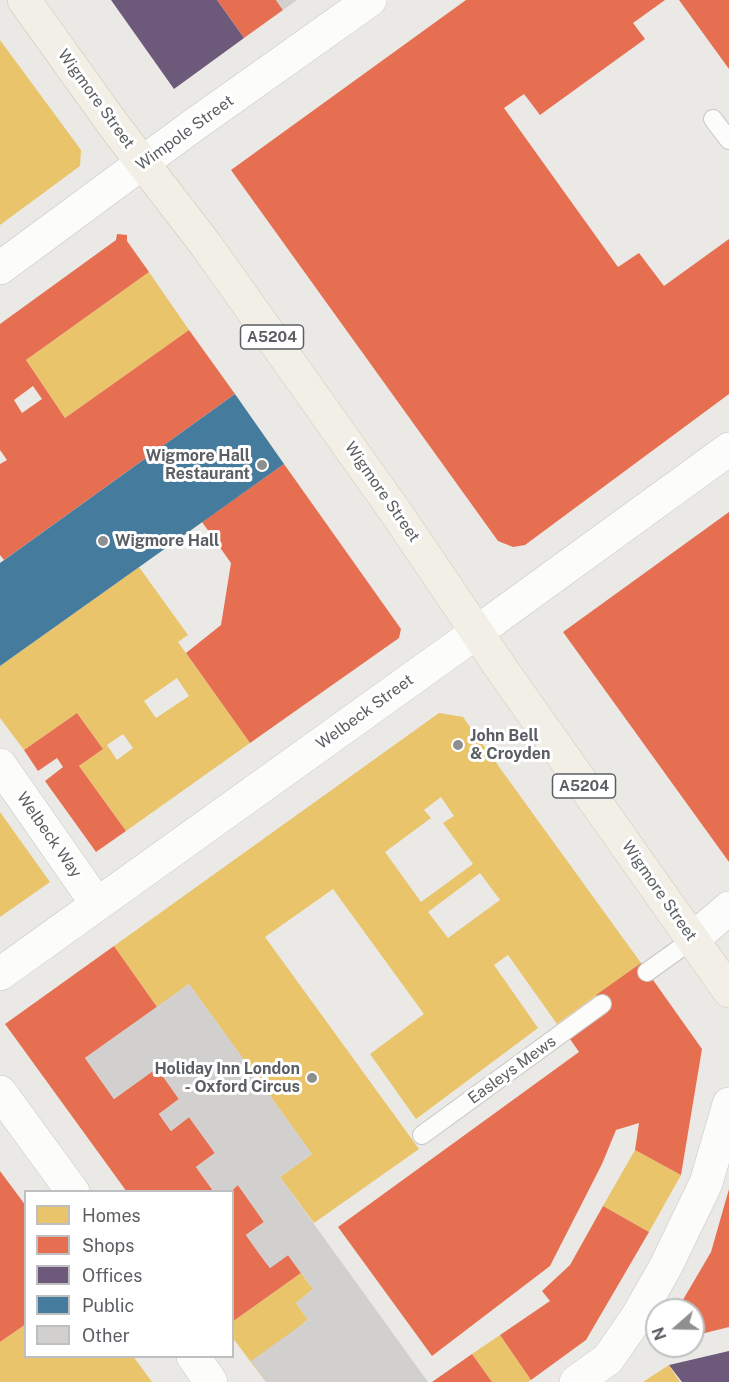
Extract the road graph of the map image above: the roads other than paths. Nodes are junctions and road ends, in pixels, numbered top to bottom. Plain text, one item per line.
1 (24, 0) edge
2 (370, 0) edge
3 (713, 119) dead end
4 (729, 140) edge
5 (143, 164) junction
6 (0, 268) edge
7 (729, 449) edge
8 (477, 632) junction
9 (0, 765) edge
10 (97, 904) junction
11 (729, 908) edge
12 (693, 939) junction
13 (647, 972) dead end
14 (0, 974) edge
15 (729, 991) edge
16 (602, 1004) dead end
17 (0, 1092) edge
18 (729, 1104) edge
19 (422, 1135) dead end
20 (72, 1190) edge
21 (194, 1358) edge
22 (211, 1382) edge
23 (576, 1382) edge

1 - 5 main road, Wigmore Street / A5204
2 - 5 street, Wimpole Street
3 - 4 lane
5 - 6 street, Wimpole Street
5 - 8 main road, Wigmore Street / A5204
7 - 8 street, Welbeck Street
8 - 10 street, Welbeck Street
8 - 12 main road, Wigmore Street / A5204
9 - 10 street, Welbeck Way
10 - 14 street, Welbeck Street
11 - 12 street
12 - 13 lane
12 - 15 main road, Wigmore Street / A5204
16 - 19 lane, Easleys Mews
17 - 20 street
18 - 23 street
21 - 22 street

